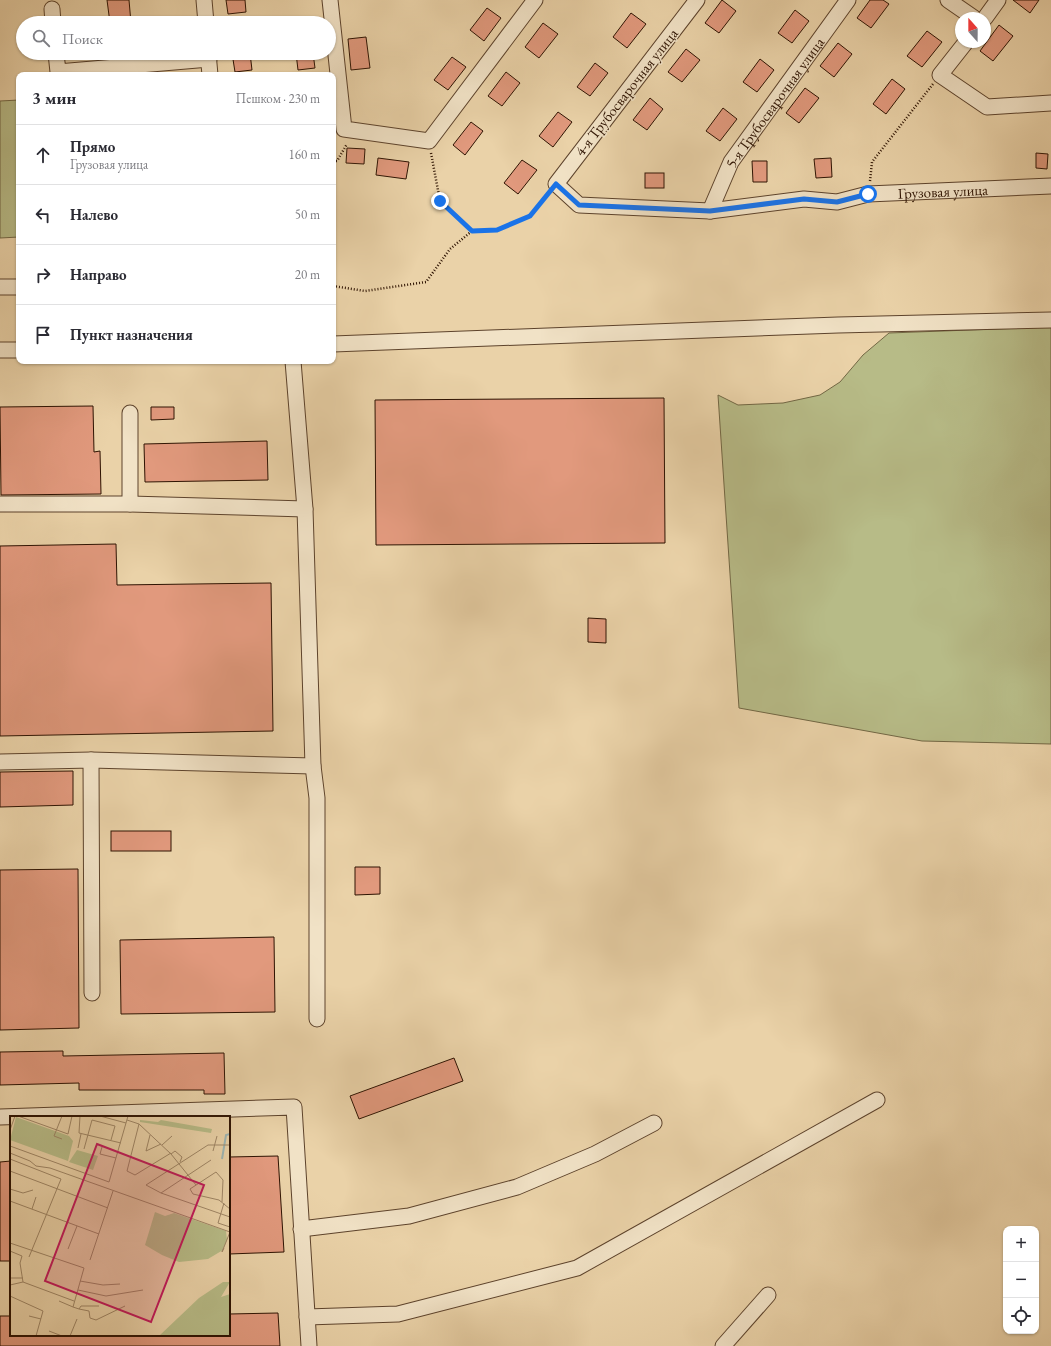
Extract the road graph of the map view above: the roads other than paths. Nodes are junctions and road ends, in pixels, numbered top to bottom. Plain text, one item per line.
1 (204, 0) edge
2 (330, 0) edge
3 (535, 0) edge
4 (697, 0) edge
5 (848, 0) edge
6 (948, 0) edge
7 (998, 0) edge
8 (965, 12) edge
9 (989, 12) edge
10 (205, 16) edge
11 (332, 16) edge
12 (336, 41) edge
13 (961, 48) edge
14 (57, 60) edge
15 (171, 60) edge
16 (209, 60) edge
17 (58, 72) edge
18 (58, 72) edge
19 (210, 72) edge
20 (1051, 103) edge
21 (556, 184) joint
22 (1051, 186) edge
23 (710, 211) junction
24 (0, 287) edge
25 (16, 287) edge
26 (1051, 320) edge
27 (336, 344) edge
28 (0, 350) edge
29 (16, 350) edge
30 (293, 364) edge
31 (130, 413) dead end
32 (0, 504) edge
33 (130, 504) junction
34 (305, 509) junction
35 (91, 760) junction
36 (0, 762) edge
37 (313, 766) junction
38 (92, 993) dead end
39 (317, 1020) dead end
40 (877, 1100) dead end
41 (27, 1116) edge
42 (0, 1117) edge
43 (10, 1117) edge
44 (654, 1123) dead end
45 (301, 1229) junction
46 (768, 1295) dead end
47 (307, 1317) junction
48 (309, 1346) edge
49 (723, 1346) edge

1 - 10 street
2 - 11 street
3 - 12 street
4 - 21 street, 4-я Трубосварочная улица
5 - 23 street, 5-я Трубосварочная улица
6 - 8 street
7 - 9 street
13 - 20 street
14 - 18 street
15 - 17 street
16 - 19 street
21 - 23 street, Грузовая улица
22 - 23 street, Грузовая улица
24 - 25 street
26 - 27 street
28 - 29 street
30 - 34 street
31 - 33 street
32 - 33 street
33 - 34 street
34 - 37 street
35 - 36 street
35 - 37 street
35 - 38 street
37 - 39 street
40 - 47 street
41 - 45 street
42 - 43 street
44 - 45 street
45 - 47 street
46 - 49 street
47 - 48 street

